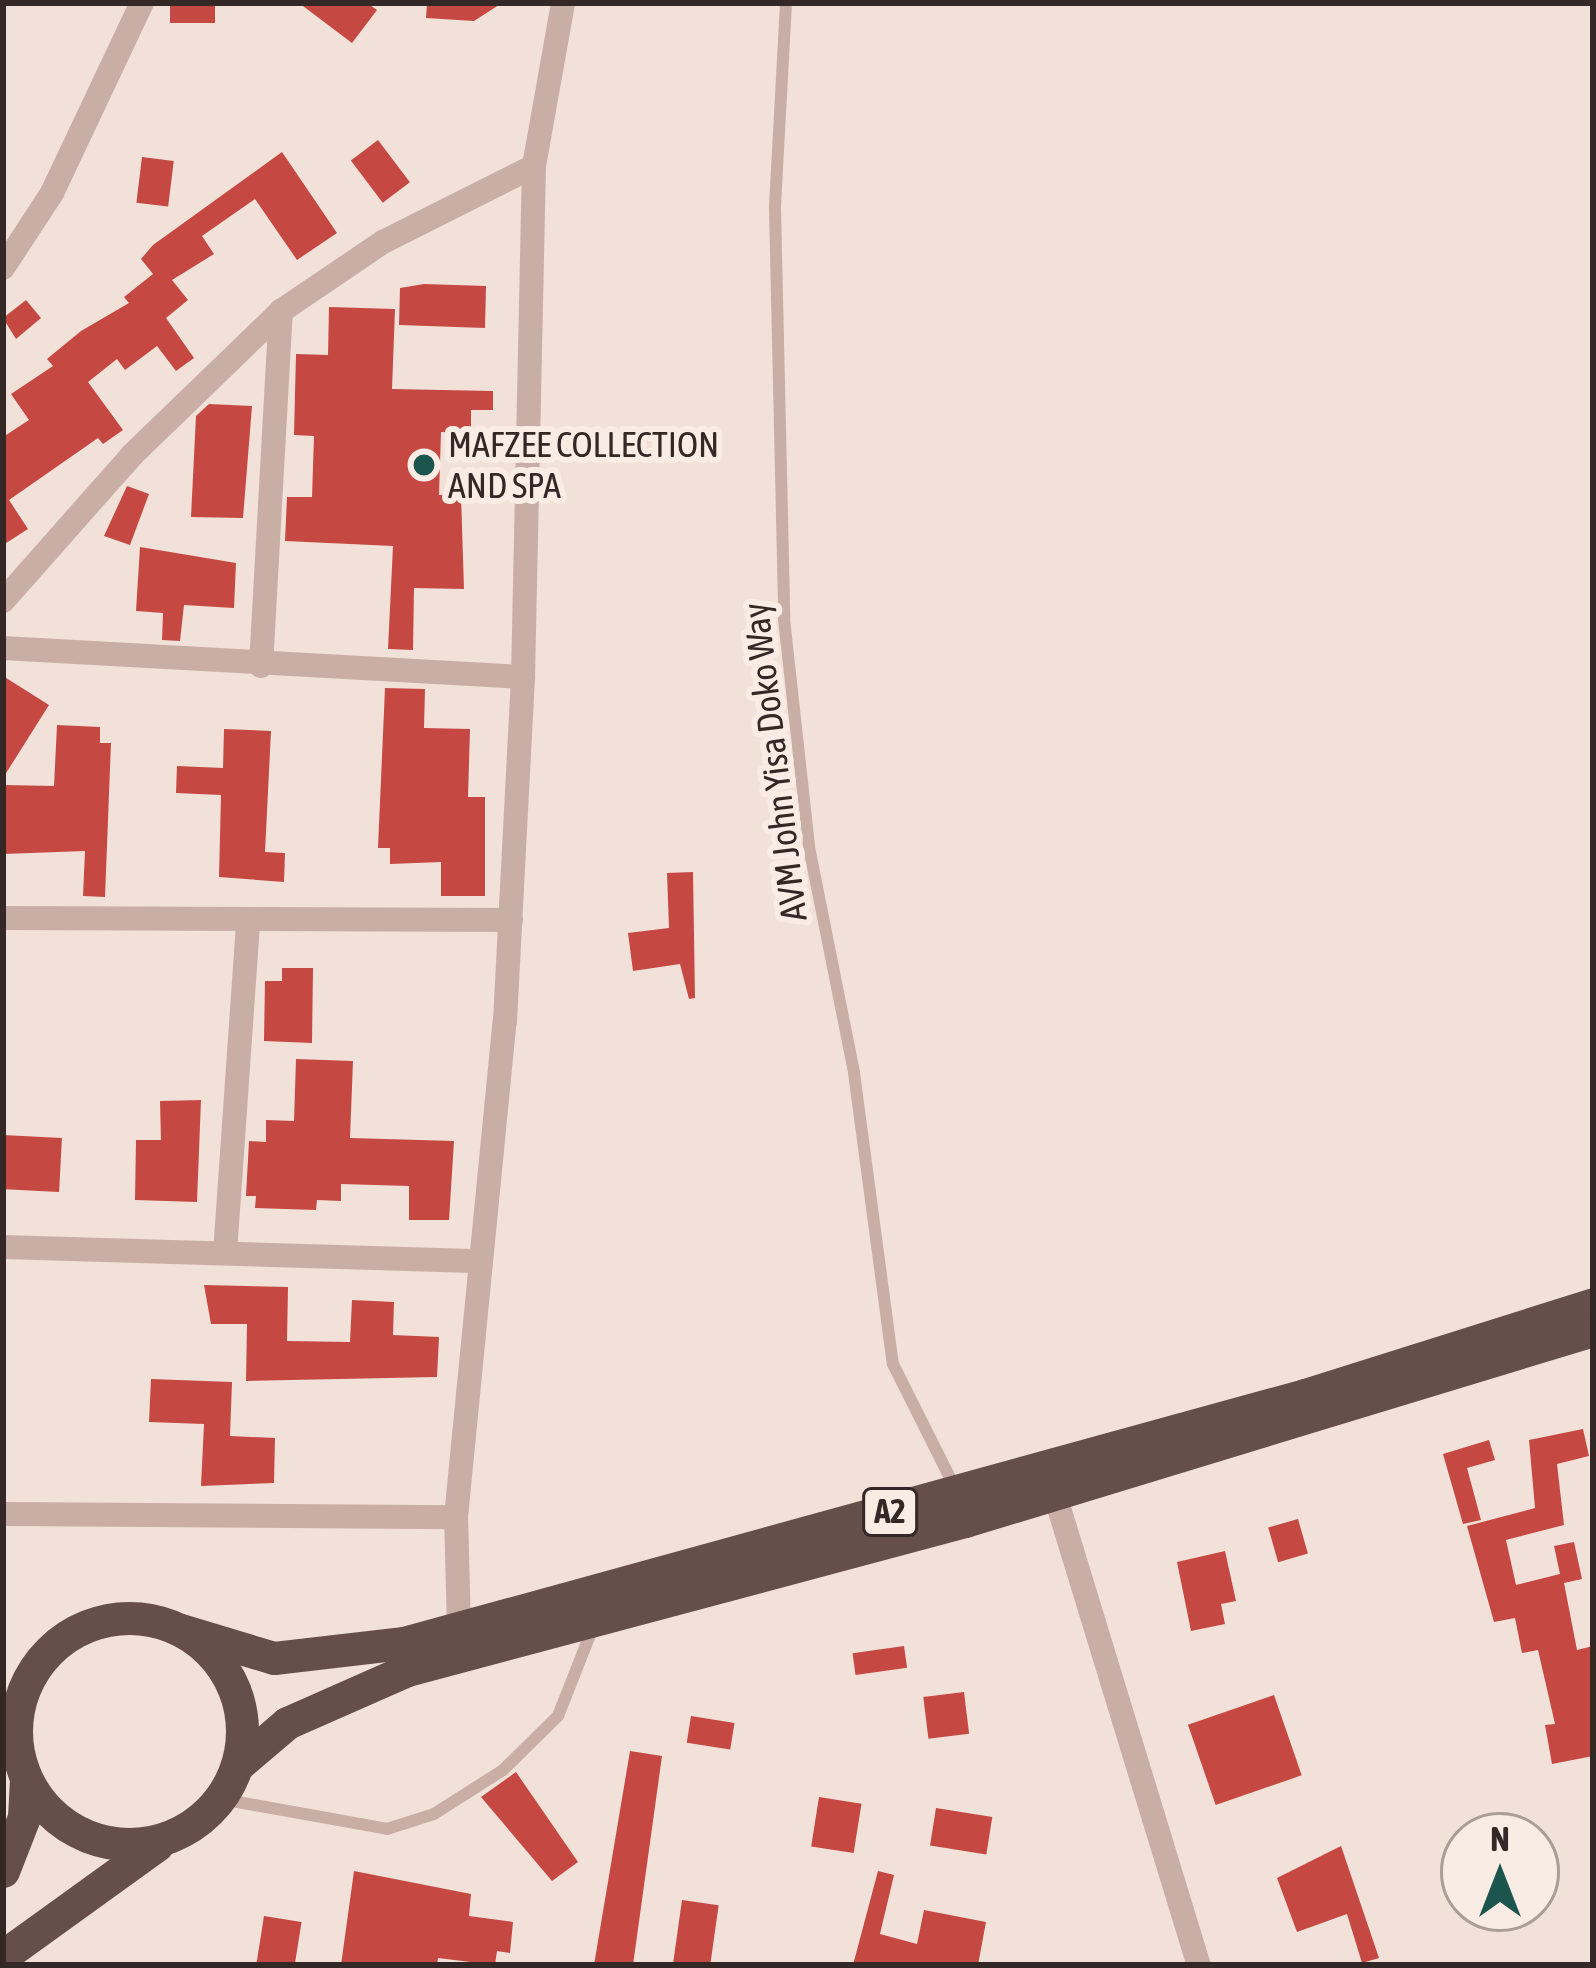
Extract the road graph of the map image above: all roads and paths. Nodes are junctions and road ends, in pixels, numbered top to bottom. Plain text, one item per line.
1 (142, 3) edge
2 (563, 3) edge
3 (786, 3) edge
4 (534, 166) junction
5 (3, 268) edge
6 (281, 311) junction
7 (3, 601) edge
8 (3, 648) edge
9 (261, 666) junction
10 (524, 677) junction
11 (3, 917) edge
12 (511, 920) junction
13 (248, 922) junction
14 (3, 1247) edge
15 (225, 1253) junction
16 (481, 1261) junction
17 (1593, 1304) edge
18 (1593, 1330) edge
19 (958, 1494) junction
20 (1055, 1495) junction
21 (3, 1514) edge
22 (456, 1517) junction
23 (596, 1620) junction
24 (459, 1629) junction
25 (181, 1630) junction
26 (67, 1636) junction
27 (3, 1666) edge
28 (15, 1756) edge
29 (239, 1763) junction
30 (221, 1799) junction
31 (192, 1826) junction
32 (3, 1871) edge
33 (3, 1956) edge
34 (1199, 1965) edge

1 - 5 street
2 - 4 street
3 - 19 lane, AVM John Yisa Doko Way
4 - 6 street
4 - 10 street
6 - 7 street
6 - 9 street
8 - 9 street
9 - 10 street
10 - 12 street
11 - 13 street
12 - 13 street
12 - 16 street
13 - 15 street
14 - 15 street
15 - 16 street
16 - 22 street
17 - 19 highway, A2
18 - 20 highway, A2
19 - 24 highway, A2
20 - 23 highway, A2
20 - 34 street
21 - 22 street
22 - 24 street
23 - 29 highway, A2
23 - 30 lane
24 - 25 highway, A2
25 - 26 highway
25 - 29 highway
26 - 27 highway
26 - 28 highway
28 - 31 highway
28 - 32 highway
29 - 30 highway
30 - 31 highway
31 - 33 highway

